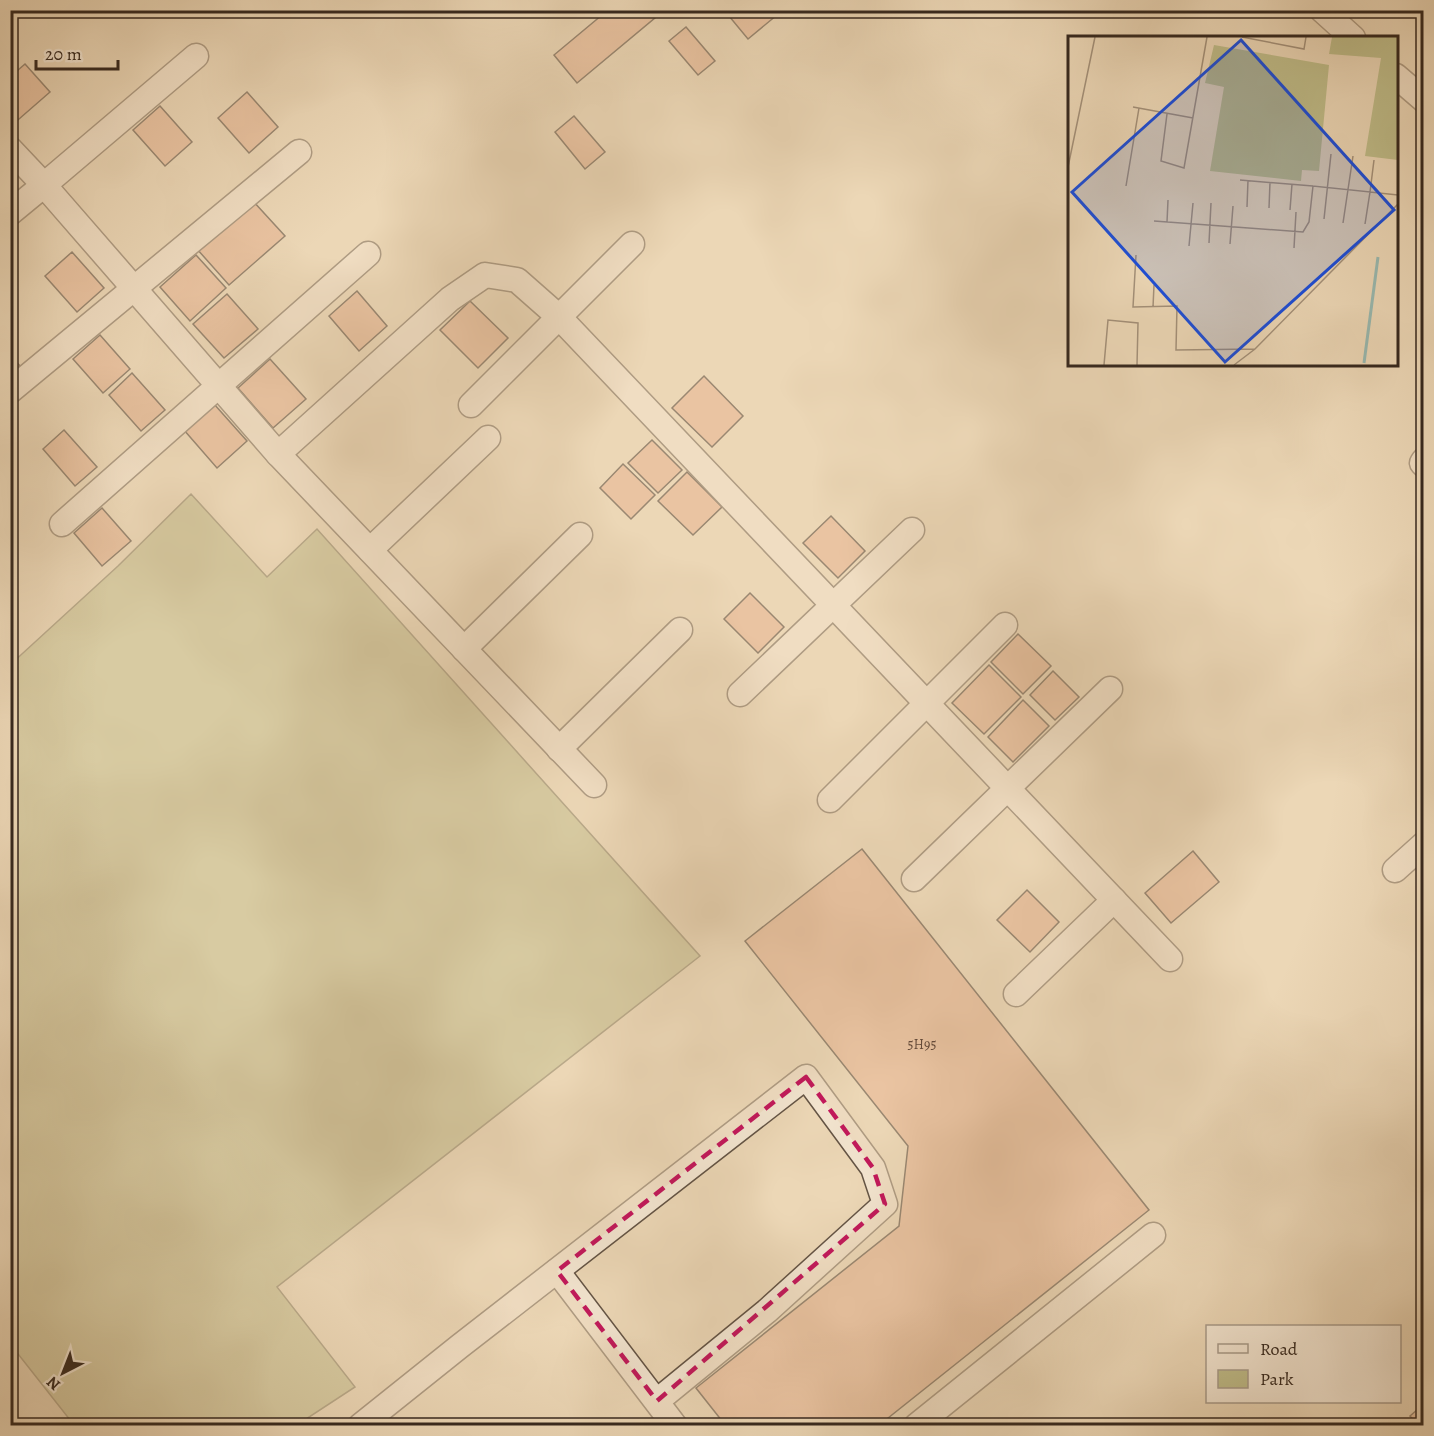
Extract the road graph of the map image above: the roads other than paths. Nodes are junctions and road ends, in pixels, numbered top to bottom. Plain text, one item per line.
1 (1322, 10) edge
2 (1351, 36) edge
3 (196, 56) dead end
4 (1398, 78) edge
5 (1424, 100) edge
6 (10, 149) edge
7 (299, 152) dead end
8 (44, 185) junction
9 (10, 213) edge
10 (632, 244) dead end
11 (368, 254) dead end
12 (134, 288) junction
13 (559, 317) junction
14 (219, 385) junction
15 (10, 391) edge
16 (471, 405) dead end
17 (488, 438) dead end
18 (278, 454) junction
19 (1424, 460) edge
20 (1424, 465) edge
21 (62, 524) dead end
22 (912, 530) dead end
23 (580, 535) dead end
24 (370, 550) junction
25 (833, 605) junction
26 (1005, 625) dead end
27 (680, 630) dead end
28 (464, 649) junction
29 (1110, 689) dead end
30 (740, 694) dead end
31 (926, 703) junction
32 (559, 749) junction
33 (594, 785) dead end
34 (1008, 789) junction
35 (830, 800) dead end
36 (1424, 843) edge
37 (1395, 870) dead end
38 (914, 879) dead end
39 (1114, 900) junction
40 (1170, 959) dead end
41 (1016, 994) dead end
42 (1153, 1235) dead end
43 (557, 1271) junction
44 (657, 1401) junction
45 (360, 1425) edge
46 (675, 1425) edge
47 (916, 1425) edge

1 - 2 street
3 - 8 street
4 - 5 street
6 - 8 street
7 - 12 street
8 - 9 street
8 - 12 street
10 - 13 street
11 - 14 street
12 - 14 street
12 - 15 street
13 - 16 street
13 - 18 street
13 - 25 street
14 - 18 street
14 - 21 street
17 - 24 street
18 - 24 street
19 - 20 street
22 - 25 street
23 - 28 street
24 - 28 street
25 - 30 street
25 - 31 street
26 - 31 street
27 - 32 street
28 - 32 street
29 - 34 street
31 - 34 street
31 - 35 street
32 - 33 street
34 - 38 street
34 - 39 street
36 - 37 street
39 - 40 street
39 - 41 street
42 - 47 street
43 - 44 street
43 - 44 street
43 - 45 street
44 - 46 street

